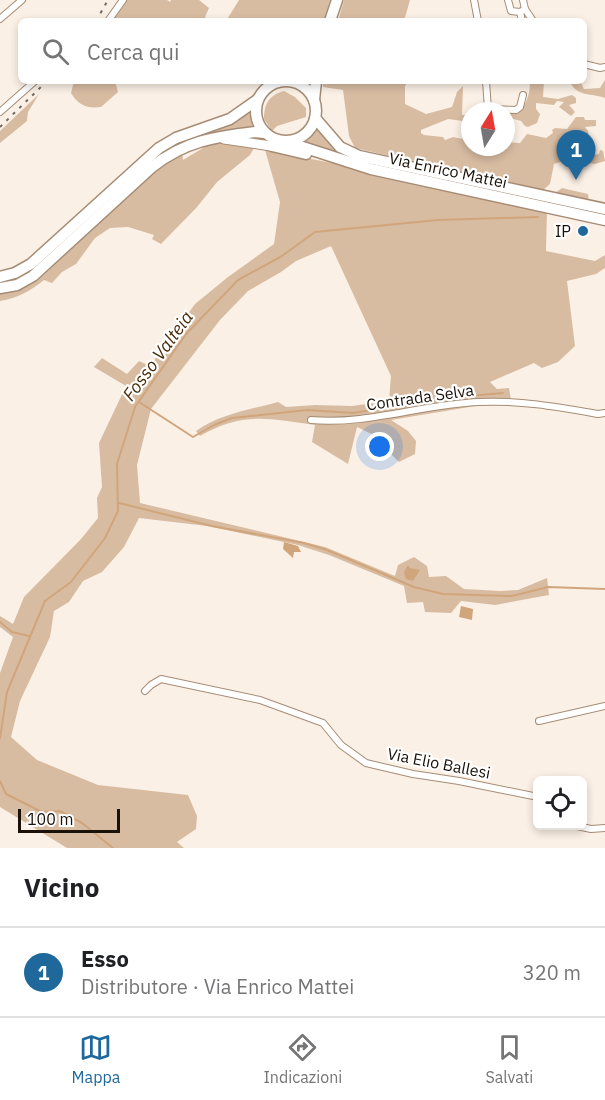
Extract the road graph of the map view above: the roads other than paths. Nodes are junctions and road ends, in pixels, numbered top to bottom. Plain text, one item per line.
1 (22, 0) edge
2 (123, 0) edge
3 (337, 0) edge
4 (474, 0) edge
5 (508, 0) edge
6 (523, 0) edge
7 (523, 11) junction
8 (110, 18) edge
9 (331, 18) edge
10 (477, 18) edge
11 (522, 18) edge
12 (530, 18) edge
13 (0, 19) edge
14 (587, 65) edge
15 (605, 67) edge
16 (32, 84) edge
17 (274, 84) edge
18 (296, 84) edge
19 (316, 84) edge
20 (486, 84) edge
21 (523, 95) dead end
22 (257, 100) junction
23 (315, 109) junction
24 (0, 112) edge
25 (213, 138) junction
26 (273, 139) junction
27 (371, 169) junction
28 (605, 209) edge
29 (605, 220) edge
30 (0, 277) edge
31 (0, 288) edge
32 (605, 413) edge
33 (311, 420) dead end
34 (145, 691) dead end
35 (605, 706) edge
36 (539, 721) dead end
37 (533, 795) edge
38 (587, 828) edge
39 (605, 828) edge

1 - 13 street
2 - 8 street
3 - 9 main road
4 - 10 street
5 - 7 street
6 - 7 street
7 - 11 street
7 - 12 street
14 - 15 street
16 - 24 street
17 - 22 main road
18 - 23 main road
19 - 23 main road
20 - 21 street
22 - 26 main road
22 - 30 main road
23 - 26 main road
23 - 28 main road, Via Enrico Mattei
25 - 26 main road
25 - 26 main road, Via Enrico Mattei
25 - 31 main road, Via Enrico Mattei
26 - 27 main road, Via Enrico Mattei
26 - 27 main road
27 - 29 main road, Via Enrico Mattei
32 - 33 street, Contrada Selva
34 - 37 street, Via Elio Ballesi
35 - 36 street
38 - 39 street

